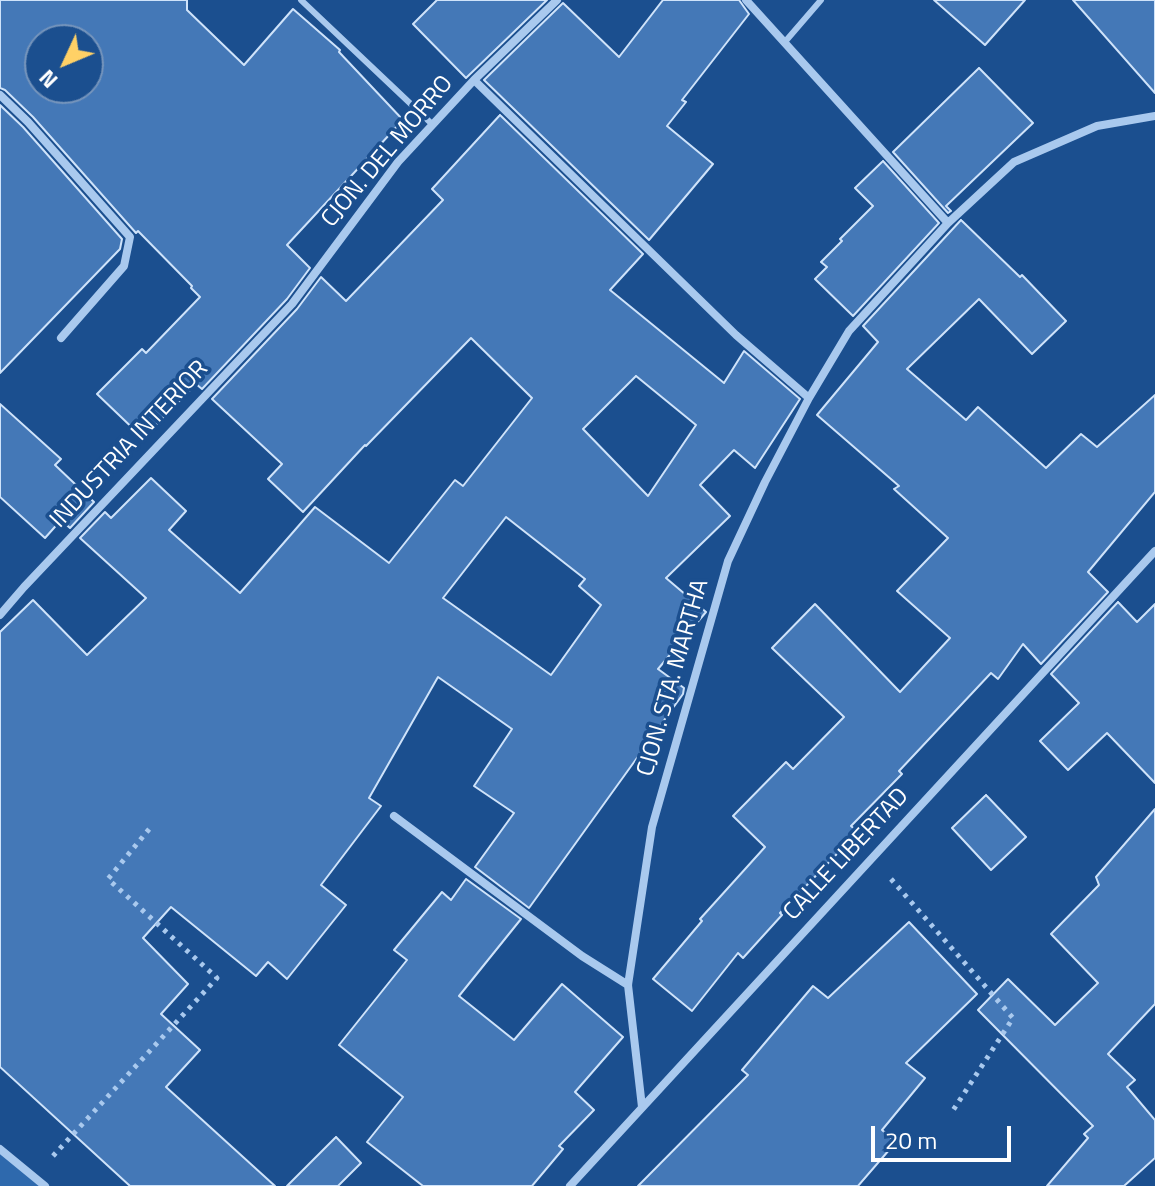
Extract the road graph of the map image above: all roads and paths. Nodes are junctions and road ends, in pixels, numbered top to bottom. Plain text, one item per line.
1 (301, 0) edge
2 (557, 0) edge
3 (746, 0) edge
4 (821, 0) edge
5 (784, 43) junction
6 (474, 80) junction
7 (0, 95) edge
8 (1155, 116) edge
9 (433, 125) junction
10 (948, 223) junction
11 (292, 304) joint
12 (61, 338) dead end
13 (809, 398) junction
14 (1155, 551) edge
15 (0, 615) edge
16 (394, 816) dead end
17 (150, 828) dead end
18 (872, 857) junction
19 (628, 985) junction
20 (642, 1107) junction
21 (952, 1112) dead end
22 (0, 1149) edge
23 (33, 1177) junction
24 (45, 1186) edge
25 (570, 1186) edge

1 - 9 lane
2 - 6 street, CJON. DEL MORRO
3 - 5 street
4 - 5 lane
5 - 10 street
6 - 9 street, CJON. DEL MORRO
6 - 13 street
7 - 12 street
8 - 10 street, CJON. STA. MARTHA
9 - 11 street, CJON. DEL MORRO
10 - 13 street, CJON. STA. MARTHA
11 - 15 street, INDUSTRIA INTERIOR
13 - 19 street, CJON. STA. MARTHA
14 - 18 street, CALLE LIBERTAD
16 - 19 street
17 - 23 path
18 - 20 street, CALLE LIBERTAD
18 - 21 path
19 - 20 street, CJON. STA. MARTHA
20 - 25 street, CALLE LIBERTAD
22 - 23 street
23 - 24 street

